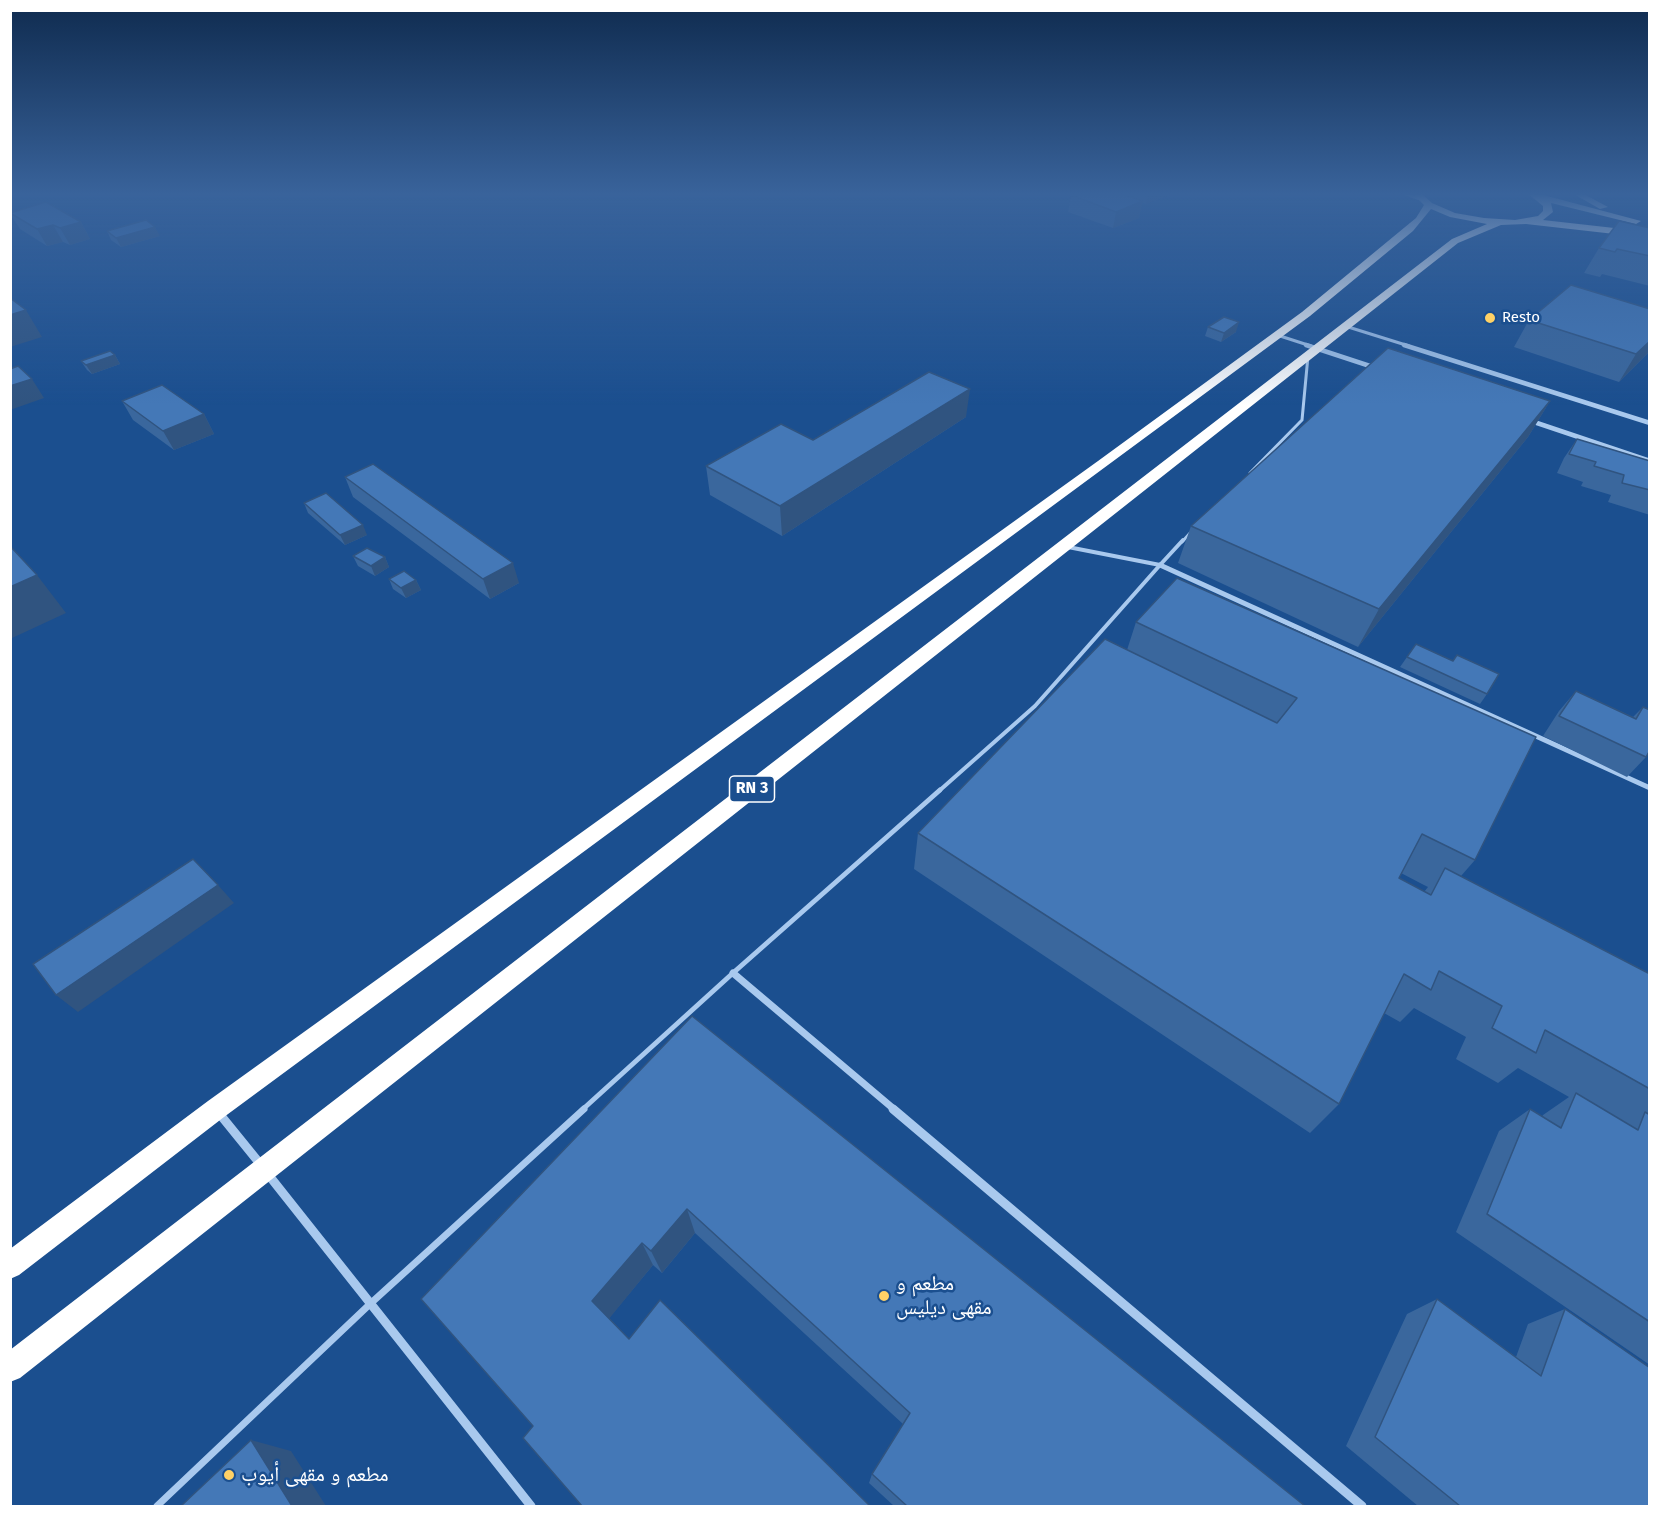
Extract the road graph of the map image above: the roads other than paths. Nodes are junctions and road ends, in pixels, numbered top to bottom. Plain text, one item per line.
1 (1366, 264) edge
2 (1426, 264) edge
3 (1345, 326) junction
4 (1277, 335) junction
5 (1313, 352) junction
6 (1384, 371) edge
7 (1528, 420) edge
8 (1650, 423) edge
9 (1650, 461) edge
10 (1243, 480) edge
11 (1193, 531) dead end
12 (1064, 546) junction
13 (1160, 565) junction
14 (1650, 788) edge
15 (733, 973) junction
16 (216, 1109) junction
17 (264, 1169) junction
18 (10, 1266) edge
19 (370, 1304) junction
20 (10, 1368) edge
21 (157, 1506) edge
22 (531, 1506) edge
23 (1362, 1506) edge

1 - 4 highway
2 - 3 highway, RN 3
3 - 5 highway, RN 3
3 - 8 street
4 - 5 street
4 - 16 highway
5 - 6 street
5 - 10 lane
5 - 12 highway, RN 3
7 - 9 street
11 - 13 lane
12 - 13 lane
12 - 17 highway, RN 3
13 - 14 street
13 - 15 lane
15 - 19 lane
15 - 23 street
16 - 17 street
16 - 18 highway
17 - 19 street
17 - 20 highway, RN 3
19 - 21 lane
19 - 22 street

